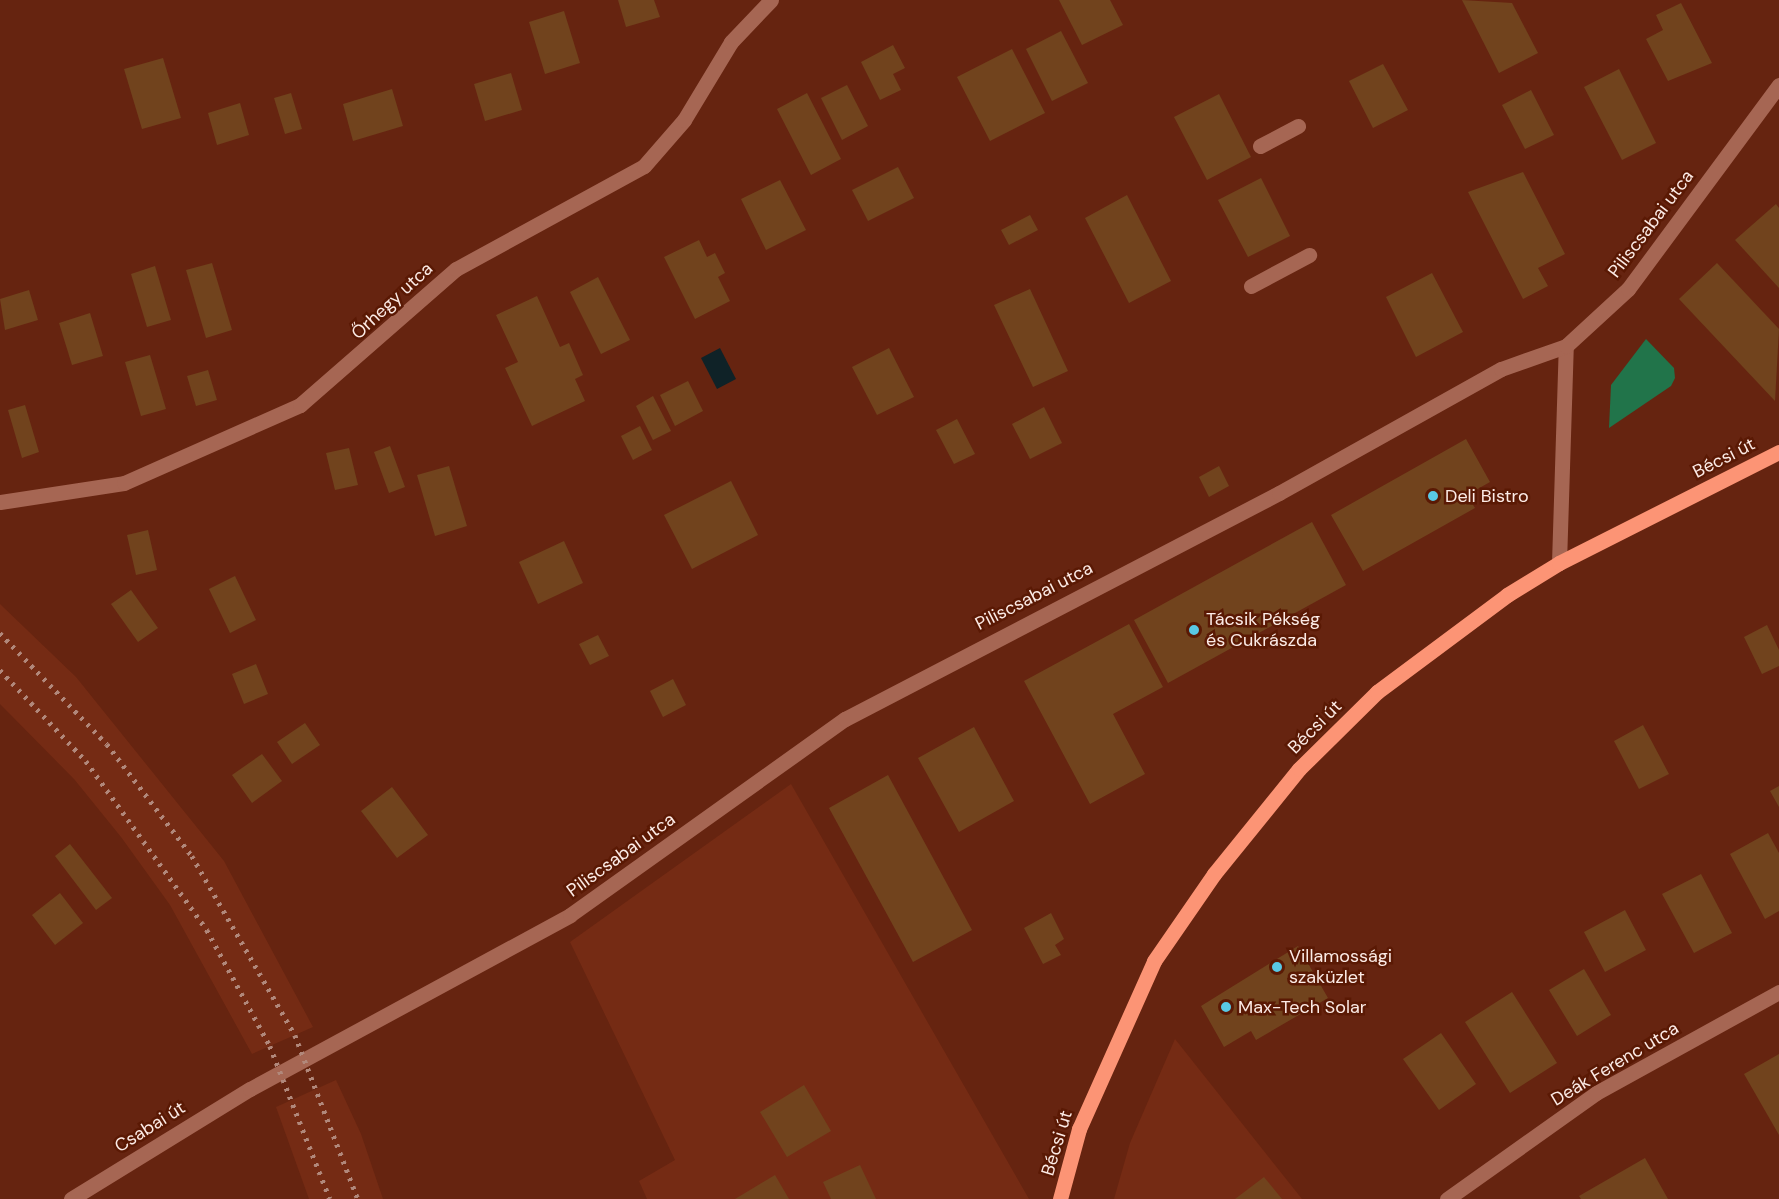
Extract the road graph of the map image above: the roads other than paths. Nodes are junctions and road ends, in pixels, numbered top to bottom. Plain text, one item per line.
1 (771, 0) edge
2 (1779, 85) edge
3 (1298, 126) dead end
4 (1260, 146) dead end
5 (1309, 255) dead end
6 (1251, 286) dead end
7 (1566, 346) junction
8 (1779, 452) edge
9 (0, 502) edge
10 (1559, 563) junction
11 (1779, 992) edge
12 (250, 1089) joint
13 (71, 1199) edge
14 (1060, 1199) edge
15 (1447, 1199) edge

1 - 9 street, Őrhegy utca
2 - 7 street, Piliscsabai utca
3 - 4 street
5 - 6 street
7 - 10 street
7 - 12 street, Piliscsabai utca
8 - 10 main road, Bécsi út
10 - 14 main road, Bécsi út
11 - 15 street, Deák Ferenc utca
12 - 13 street, Csabai út

